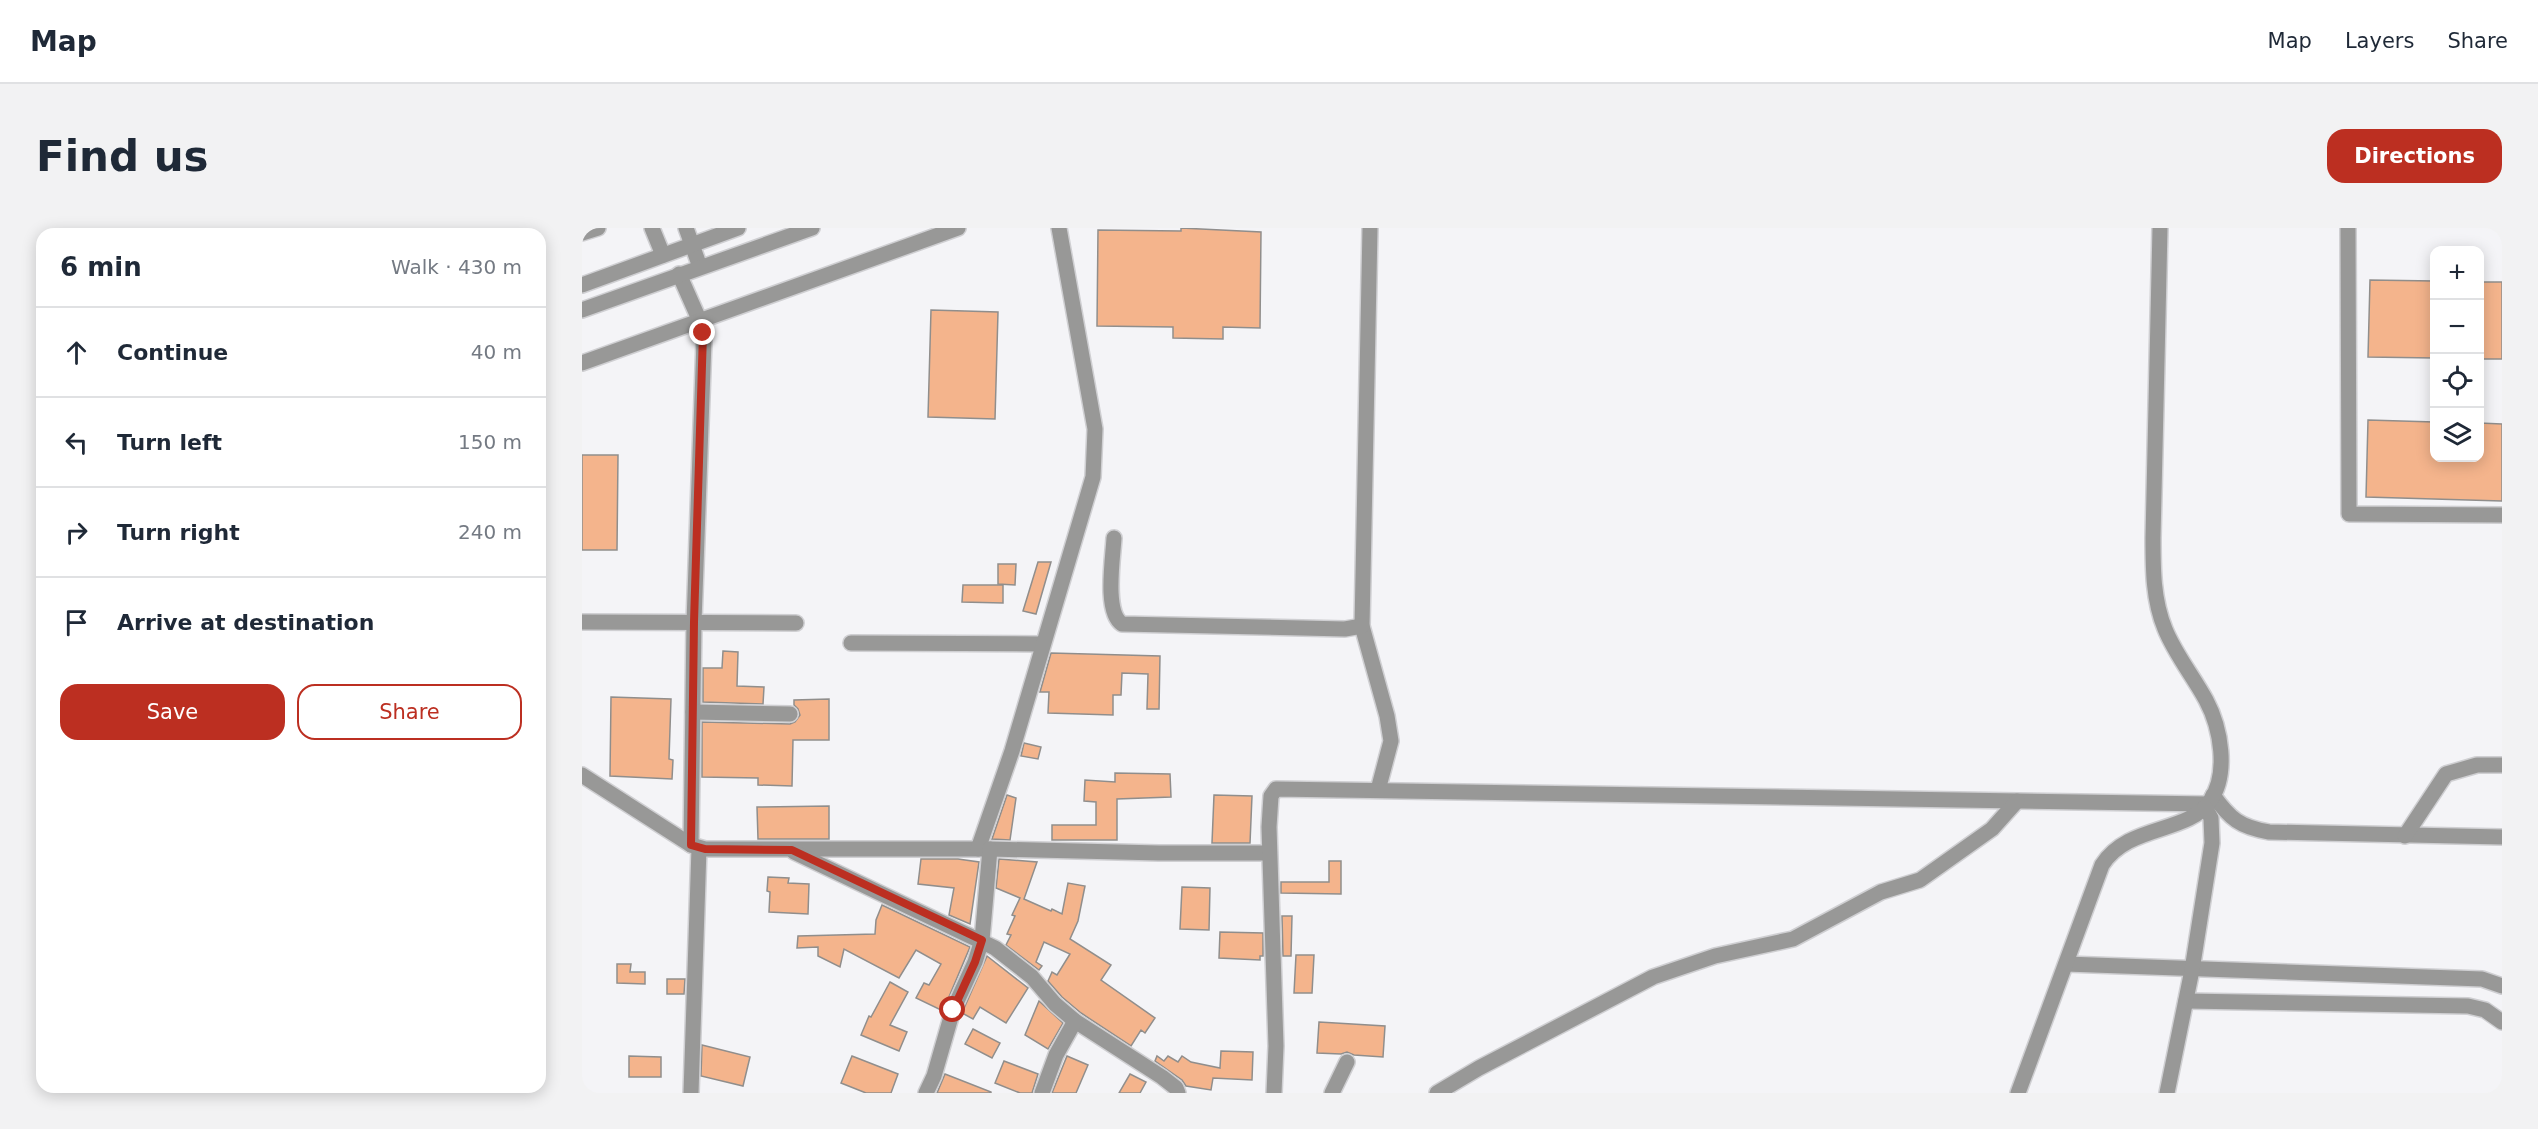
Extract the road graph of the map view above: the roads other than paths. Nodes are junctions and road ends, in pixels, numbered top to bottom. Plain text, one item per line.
1 (598, 228) edge
2 (652, 228) edge
3 (686, 228) edge
4 (738, 228) edge
5 (812, 228) edge
6 (958, 228) edge
7 (1059, 228) edge
8 (1370, 228) edge
9 (2160, 228) edge
10 (2348, 228) edge
11 (582, 233) edge
12 (692, 245) junction
13 (663, 255) junction
14 (700, 267) junction
15 (679, 274) junction
16 (582, 285) edge
17 (582, 310) edge
18 (699, 321) junction
19 (582, 363) edge
20 (2502, 515) edge
21 (1114, 538) dead end
22 (582, 622) edge
23 (694, 622) junction
24 (796, 623) dead end
25 (1362, 626) junction
26 (851, 643) dead end
27 (1042, 644) junction
28 (693, 712) junction
29 (790, 714) dead end
30 (2502, 765) edge
31 (582, 775) edge
32 (1378, 790) junction
33 (2017, 801) junction
34 (2209, 802) junction
35 (2405, 836) junction
36 (2502, 837) edge
37 (695, 846) junction
38 (984, 849) junction
39 (792, 850) junction
40 (1269, 853) junction
41 (982, 940) junction
42 (2066, 964) junction
43 (2192, 970) junction
44 (2502, 986) edge
45 (2186, 1001) junction
46 (1075, 1021) junction
47 (2502, 1022) edge
48 (1347, 1062) dead end
49 (691, 1093) edge
50 (926, 1093) edge
51 (1042, 1093) edge
52 (1178, 1093) edge
53 (1274, 1093) edge
54 (1332, 1093) edge
55 (1437, 1093) edge
56 (2018, 1093) edge
57 (2167, 1093) edge

1 - 11 street
2 - 13 street
3 - 12 street
4 - 12 street
5 - 14 street
6 - 18 street
7 - 27 street
8 - 25 street
9 - 34 street
10 - 20 street
12 - 13 street
12 - 14 street
13 - 16 street
14 - 15 street
15 - 17 street
15 - 18 street
18 - 19 street
18 - 23 street
21 - 25 street
22 - 23 street
23 - 24 street
23 - 28 street
25 - 32 street
26 - 27 street
27 - 38 street
28 - 29 street
28 - 37 street
30 - 35 street
31 - 37 street
32 - 33 street
32 - 40 street
33 - 34 street
33 - 55 street
34 - 35 street
34 - 42 street
34 - 43 street
35 - 36 street
37 - 39 street
37 - 49 street
38 - 39 street
38 - 40 street
38 - 41 street
39 - 41 street
40 - 53 street
41 - 46 street
41 - 50 street
42 - 43 street
42 - 56 street
43 - 44 street
43 - 45 street
45 - 47 street
45 - 57 street
46 - 51 street
46 - 52 street
48 - 54 street

